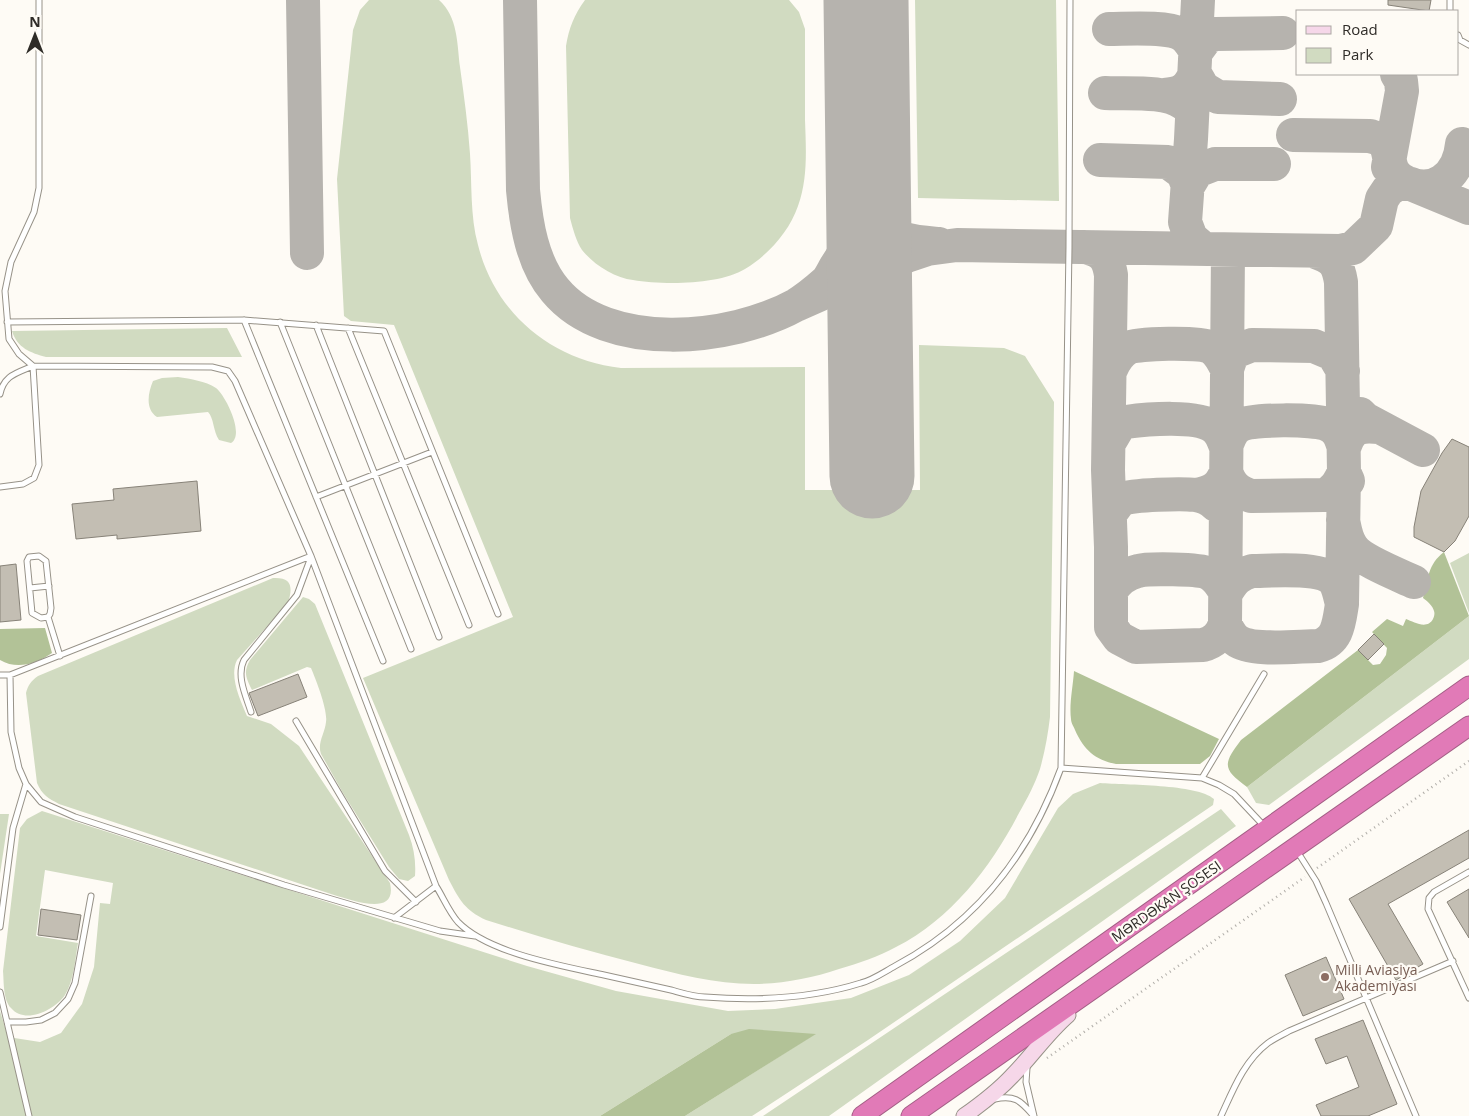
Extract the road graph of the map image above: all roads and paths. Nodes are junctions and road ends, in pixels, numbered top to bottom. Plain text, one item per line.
1 (39, 0) edge
2 (1070, 0) edge
3 (1459, 38) edge
4 (1469, 45) edge
5 (244, 320) junction
6 (7, 322) junction
7 (280, 322) junction
8 (316, 325) junction
9 (348, 328) junction
10 (33, 366) junction
11 (0, 394) edge
12 (432, 452) junction
13 (403, 463) junction
14 (375, 474) junction
15 (346, 485) junction
16 (0, 487) edge
17 (316, 497) junction
18 (311, 556) junction
19 (49, 586) junction
20 (30, 588) junction
21 (498, 614) dead end
22 (48, 617) junction
23 (469, 625) dead end
24 (439, 637) dead end
25 (411, 649) dead end
26 (60, 656) junction
27 (382, 661) dead end
28 (1264, 674) dead end
29 (0, 675) edge
30 (10, 675) junction
31 (1469, 686) edge
32 (251, 712) dead end
33 (296, 721) dead end
34 (1469, 726) edge
35 (1469, 761) edge
36 (1062, 768) junction
37 (1202, 778) junction
38 (26, 784) junction
39 (1267, 829) junction
40 (1295, 849) junction
41 (1469, 872) edge
42 (1311, 873) junction
43 (436, 886) junction
44 (91, 896) dead end
45 (416, 902) junction
46 (394, 918) junction
47 (0, 927) edge
48 (475, 936) junction
49 (1453, 961) junction
50 (1128, 964) junction
51 (0, 992) edge
52 (1366, 998) junction
53 (1469, 998) edge
54 (7, 1022) junction
55 (1033, 1052) junction
56 (1026, 1073) junction
57 (980, 1104) junction
58 (29, 1116) edge
59 (862, 1116) edge
60 (910, 1116) edge
61 (964, 1116) edge
62 (1034, 1116) edge
63 (1221, 1116) edge
64 (1415, 1116) edge

1 - 6 lane
2 - 36 lane
3 - 4 lane
5 - 6 lane
5 - 7 lane
5 - 17 lane
6 - 10 lane
7 - 8 lane
7 - 15 lane
8 - 9 lane
8 - 14 lane
9 - 12 lane
9 - 13 lane
10 - 11 lane
10 - 16 lane
10 - 18 lane
12 - 13 lane
12 - 21 lane
13 - 14 lane
13 - 23 lane
14 - 15 lane
14 - 24 lane
15 - 17 lane
15 - 25 lane
17 - 27 lane
18 - 26 lane
18 - 32 lane
18 - 43 lane
19 - 20 lane
19 - 20 lane
19 - 22 lane
20 - 22 lane
22 - 26 lane
26 - 30 lane
28 - 37 lane
29 - 30 lane
30 - 38 lane
31 - 39 highway, MƏRDƏKAN ŞOSESI
33 - 45 lane
34 - 40 highway
35 - 42 path
36 - 37 lane
36 - 48 lane
37 - 39 lane
38 - 46 lane
38 - 47 lane
39 - 59 highway, MƏRDƏKAN ŞOSESI
40 - 42 lane
40 - 50 highway
41 - 49 lane
42 - 52 lane
42 - 56 path
43 - 45 lane
43 - 48 lane
44 - 54 lane
45 - 46 lane
46 - 48 lane
49 - 52 lane
49 - 53 lane
50 - 55 street
50 - 60 highway
51 - 54 lane
52 - 63 lane
52 - 64 lane
54 - 58 lane
55 - 56 lane
55 - 57 street
56 - 62 lane
57 - 61 street
57 - 62 lane

